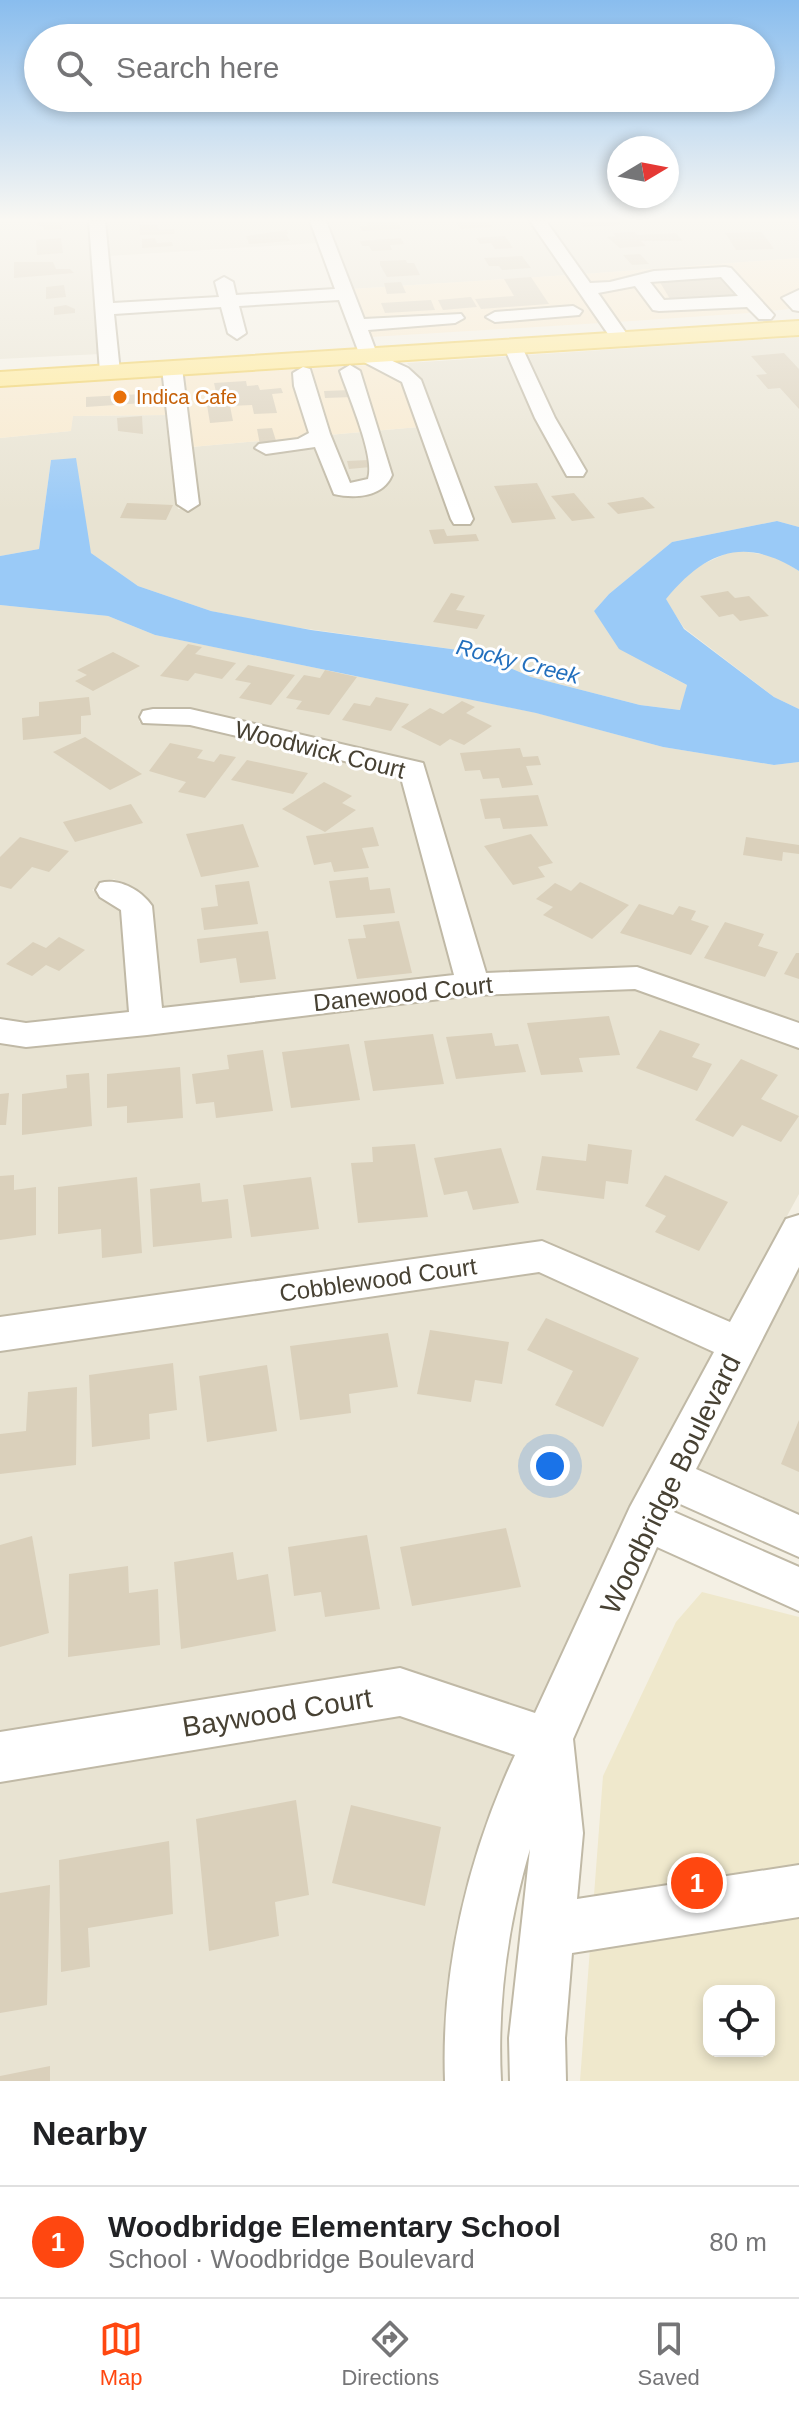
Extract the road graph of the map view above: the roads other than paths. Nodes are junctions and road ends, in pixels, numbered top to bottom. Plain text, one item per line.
1 (106, 318) edge
2 (233, 318) edge
3 (352, 318) edge
4 (455, 318) dead end
5 (509, 318) edge
6 (552, 318) edge
7 (592, 318) edge
8 (606, 318) edge
9 (671, 318) edge
10 (544, 321) junction
11 (611, 325) junction
12 (799, 328) edge
13 (237, 333) dead end
14 (513, 347) junction
15 (360, 348) junction
16 (0, 363) edge
17 (109, 365) junction
18 (296, 367) junction
19 (172, 368) junction
20 (0, 379) edge
21 (320, 434) junction
22 (266, 448) dead end
23 (575, 471) dead end
24 (188, 504) dead end
25 (462, 519) dead end
26 (153, 717) dead end
27 (111, 890) dead end
28 (473, 984) junction
29 (147, 1023) junction
30 (0, 1031) edge
31 (799, 1036) edge
32 (799, 1230) edge
33 (0, 1334) edge
34 (738, 1344) junction
35 (669, 1478) junction
36 (646, 1521) junction
37 (799, 1536) edge
38 (799, 1589) edge
39 (549, 1742) junction
40 (0, 1757) edge
41 (799, 1891) edge
42 (548, 1930) junction
43 (473, 2081) edge
44 (538, 2081) edge

1 - 17 street
2 - 13 street
3 - 15 street
4 - 15 street
5 - 10 street
6 - 10 street
7 - 11 street
8 - 11 street
9 - 11 main road
10 - 11 main road
10 - 15 main road
11 - 12 main road
11 - 14 main road
14 - 15 main road
14 - 23 street
15 - 17 main road
15 - 18 main road
15 - 21 street
15 - 25 street
16 - 17 main road
17 - 19 main road
17 - 20 main road
18 - 19 main road
18 - 21 street
19 - 24 street
21 - 22 street
26 - 28 street, Woodwick Court
27 - 29 street
28 - 29 street, Danewood Court
28 - 31 street, Danewood Court
29 - 30 street, Danewood Court
32 - 34 street, Woodbridge Boulevard
33 - 34 street, Cobblewood Court
34 - 35 street, Woodbridge Boulevard
35 - 36 street, Woodbridge Boulevard
35 - 37 street
36 - 38 street
36 - 39 street, Woodbridge Boulevard
39 - 40 street, Baywood Court
39 - 42 street, Woodbridge Boulevard
39 - 43 street, Woodbridge Boulevard
41 - 42 street
42 - 44 street, Woodbridge Boulevard

